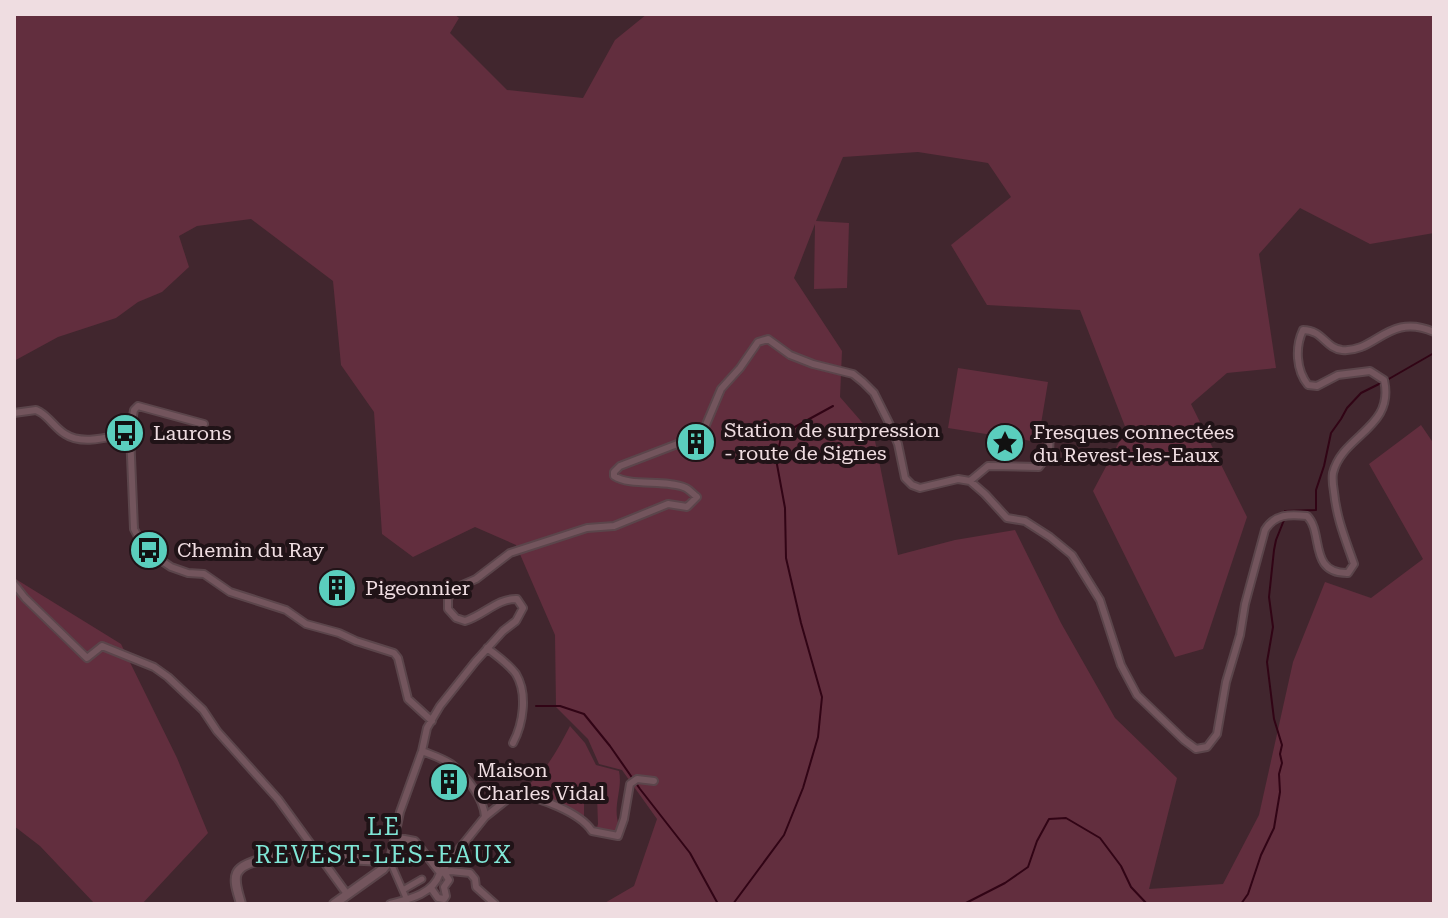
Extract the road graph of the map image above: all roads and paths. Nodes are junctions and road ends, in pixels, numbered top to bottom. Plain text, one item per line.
1 (1434, 332) edge
2 (14, 413) edge
3 (204, 424) dead end
4 (1050, 431) dead end
5 (130, 433) junction
6 (970, 481) junction
7 (14, 584) edge
8 (487, 648) junction
9 (432, 721) junction
10 (513, 743) dead end
11 (422, 751) junction
12 (654, 781) dead end
13 (485, 817) junction
14 (394, 837) junction
15 (321, 856) junction
16 (392, 864) junction
17 (442, 872) junction
18 (422, 879) dead end
19 (431, 888) junction
20 (403, 890) junction
21 (348, 893) junction
22 (408, 902) edge
23 (241, 904) edge
24 (334, 904) edge
25 (347, 904) edge
26 (390, 904) edge
27 (495, 904) edge

1 - 6 street
2 - 5 street
3 - 5 street
4 - 6 street
5 - 9 street
6 - 8 street
7 - 15 street
8 - 9 street
8 - 10 street
9 - 11 street
11 - 13 street
11 - 14 street
12 - 13 street
13 - 17 street
14 - 16 street
14 - 17 street
15 - 16 street
15 - 21 street
15 - 23 street
16 - 20 street
16 - 21 street
17 - 19 street
17 - 19 street
17 - 27 street
18 - 20 street
19 - 22 street
20 - 22 street
21 - 24 street
21 - 25 street
22 - 26 street

